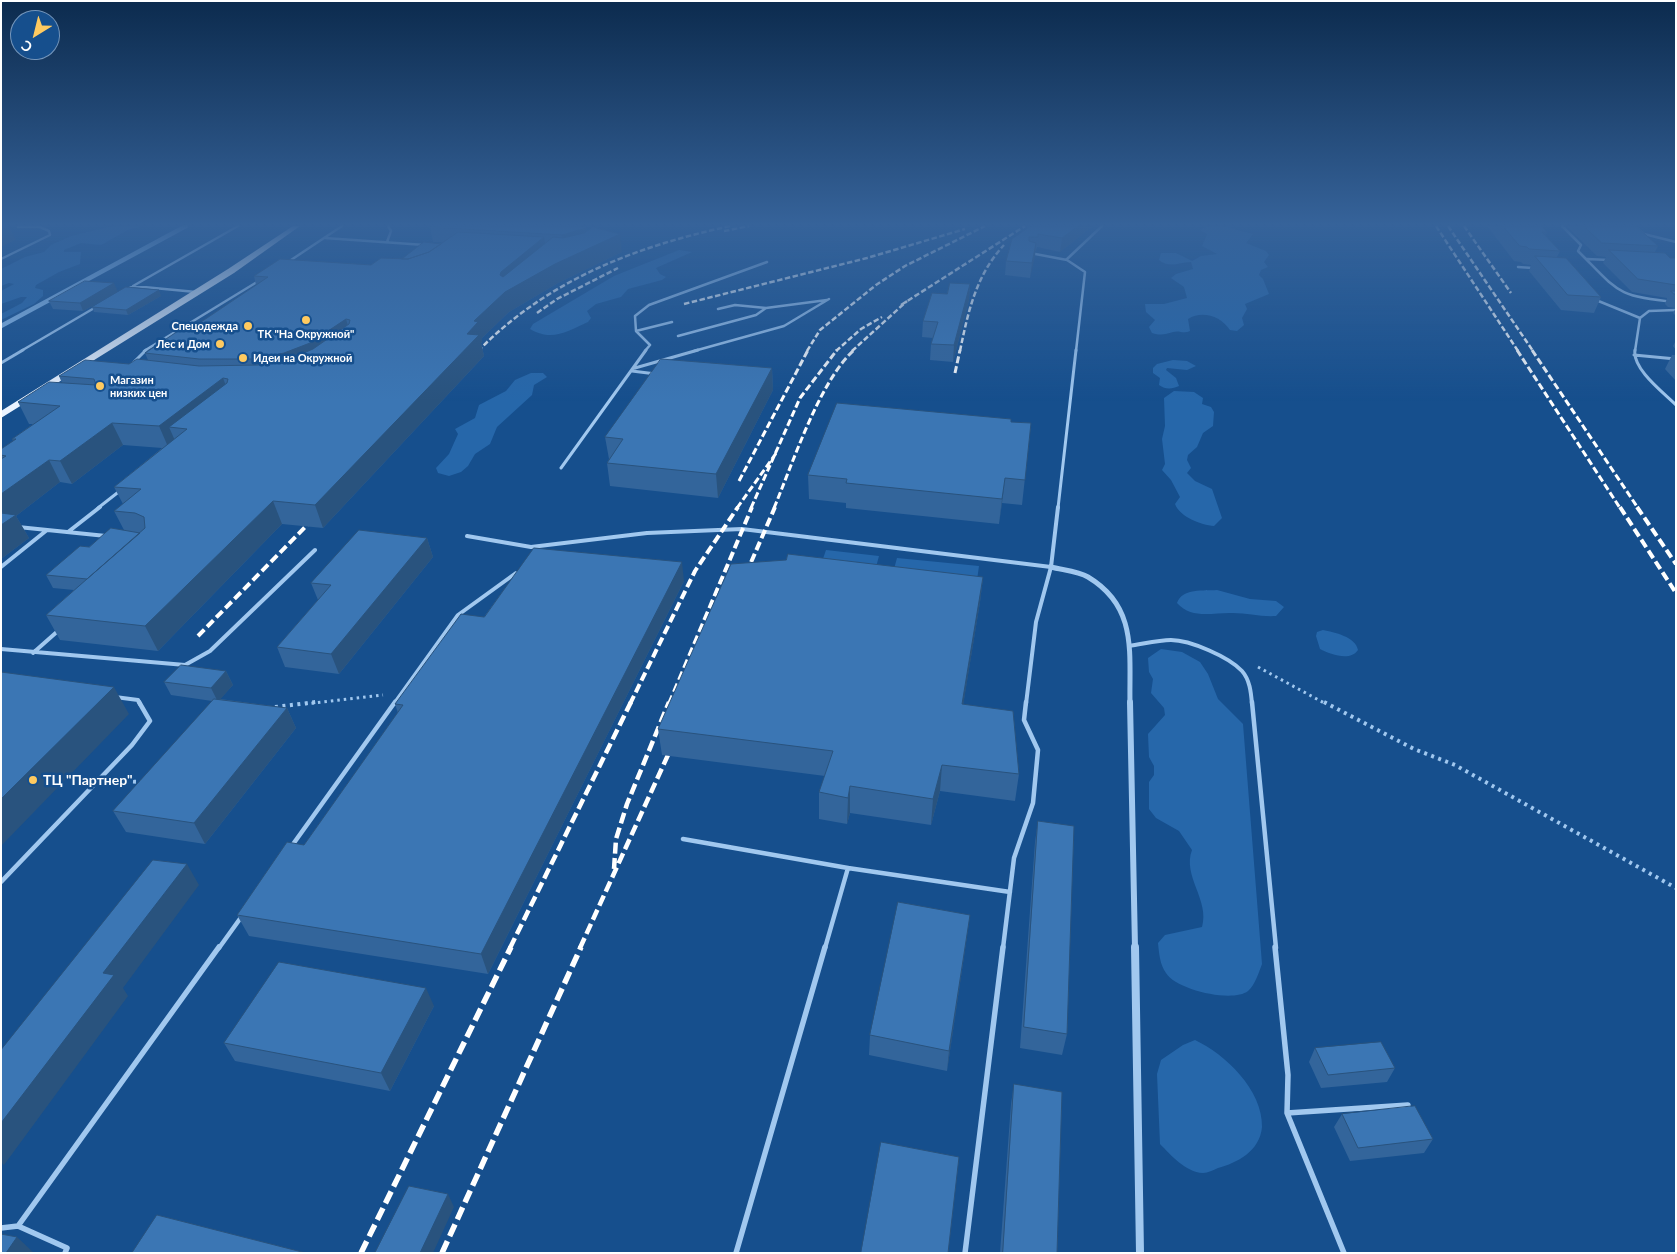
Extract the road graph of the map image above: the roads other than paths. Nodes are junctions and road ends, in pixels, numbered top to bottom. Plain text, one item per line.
1 (209, 285) edge
2 (253, 285) edge
3 (704, 285) edge
4 (1084, 285) edge
5 (1610, 285) edge
6 (133, 286) joint
7 (125, 291) edge
8 (198, 292) junction
9 (1594, 299) edge
10 (1676, 302) edge
11 (100, 305) edge
12 (766, 308) junction
13 (718, 309) dead end
14 (1676, 310) edge
15 (1640, 318) junction
16 (672, 322) dead end
17 (636, 331) junction
18 (678, 336) dead end
19 (1634, 354) junction
20 (1676, 359) edge
21 (1, 363) edge
22 (138, 365) edge
23 (129, 368) joint
24 (635, 368) junction
25 (632, 371) junction
26 (660, 374) edge
27 (1676, 405) edge
28 (1, 415) edge
29 (561, 468) dead end
30 (123, 489) edge
31 (10, 526) edge
32 (47, 530) junction
33 (68, 532) junction
34 (468, 536) dead end
35 (116, 537) edge
36 (315, 550) dead end
37 (1051, 566) junction
38 (1, 567) edge
39 (516, 574) edge
40 (63, 627) edge
41 (1129, 646) junction
42 (1, 649) edge
43 (33, 653) junction
44 (108, 696) edge
45 (683, 839) dead end
46 (286, 854) edge
47 (848, 868) junction
48 (1, 882) edge
49 (1010, 892) junction
50 (245, 911) edge
51 (1408, 1105) edge
52 (1287, 1113) junction
53 (18, 1226) junction
54 (1, 1228) edge
55 (65, 1253) edge
56 (736, 1253) edge
57 (965, 1253) edge
58 (1140, 1253) edge
59 (1344, 1253) edge

1 - 8 main road
2 - 23 lane
3 - 17 lane
4 - 37 lane
5 - 10 lane
6 - 7 lane
6 - 8 lane
8 - 28 main road
9 - 15 lane
11 - 21 lane
12 - 13 lane
12 - 18 lane
12 - 24 lane
14 - 15 lane
15 - 19 lane
16 - 17 lane
17 - 24 lane
19 - 20 lane
19 - 27 lane
22 - 23 lane
24 - 25 lane
25 - 26 lane
25 - 29 lane
30 - 33 lane
31 - 32 lane
32 - 33 lane
32 - 38 lane
33 - 35 lane
34 - 37 lane
36 - 43 lane
37 - 41 street
37 - 49 lane
39 - 46 lane
40 - 43 lane
41 - 52 lane
41 - 58 street
42 - 43 lane
44 - 48 lane
45 - 47 lane
47 - 49 lane
47 - 56 lane
49 - 57 lane
50 - 53 lane
51 - 52 lane
52 - 59 lane
53 - 54 lane
53 - 55 lane

